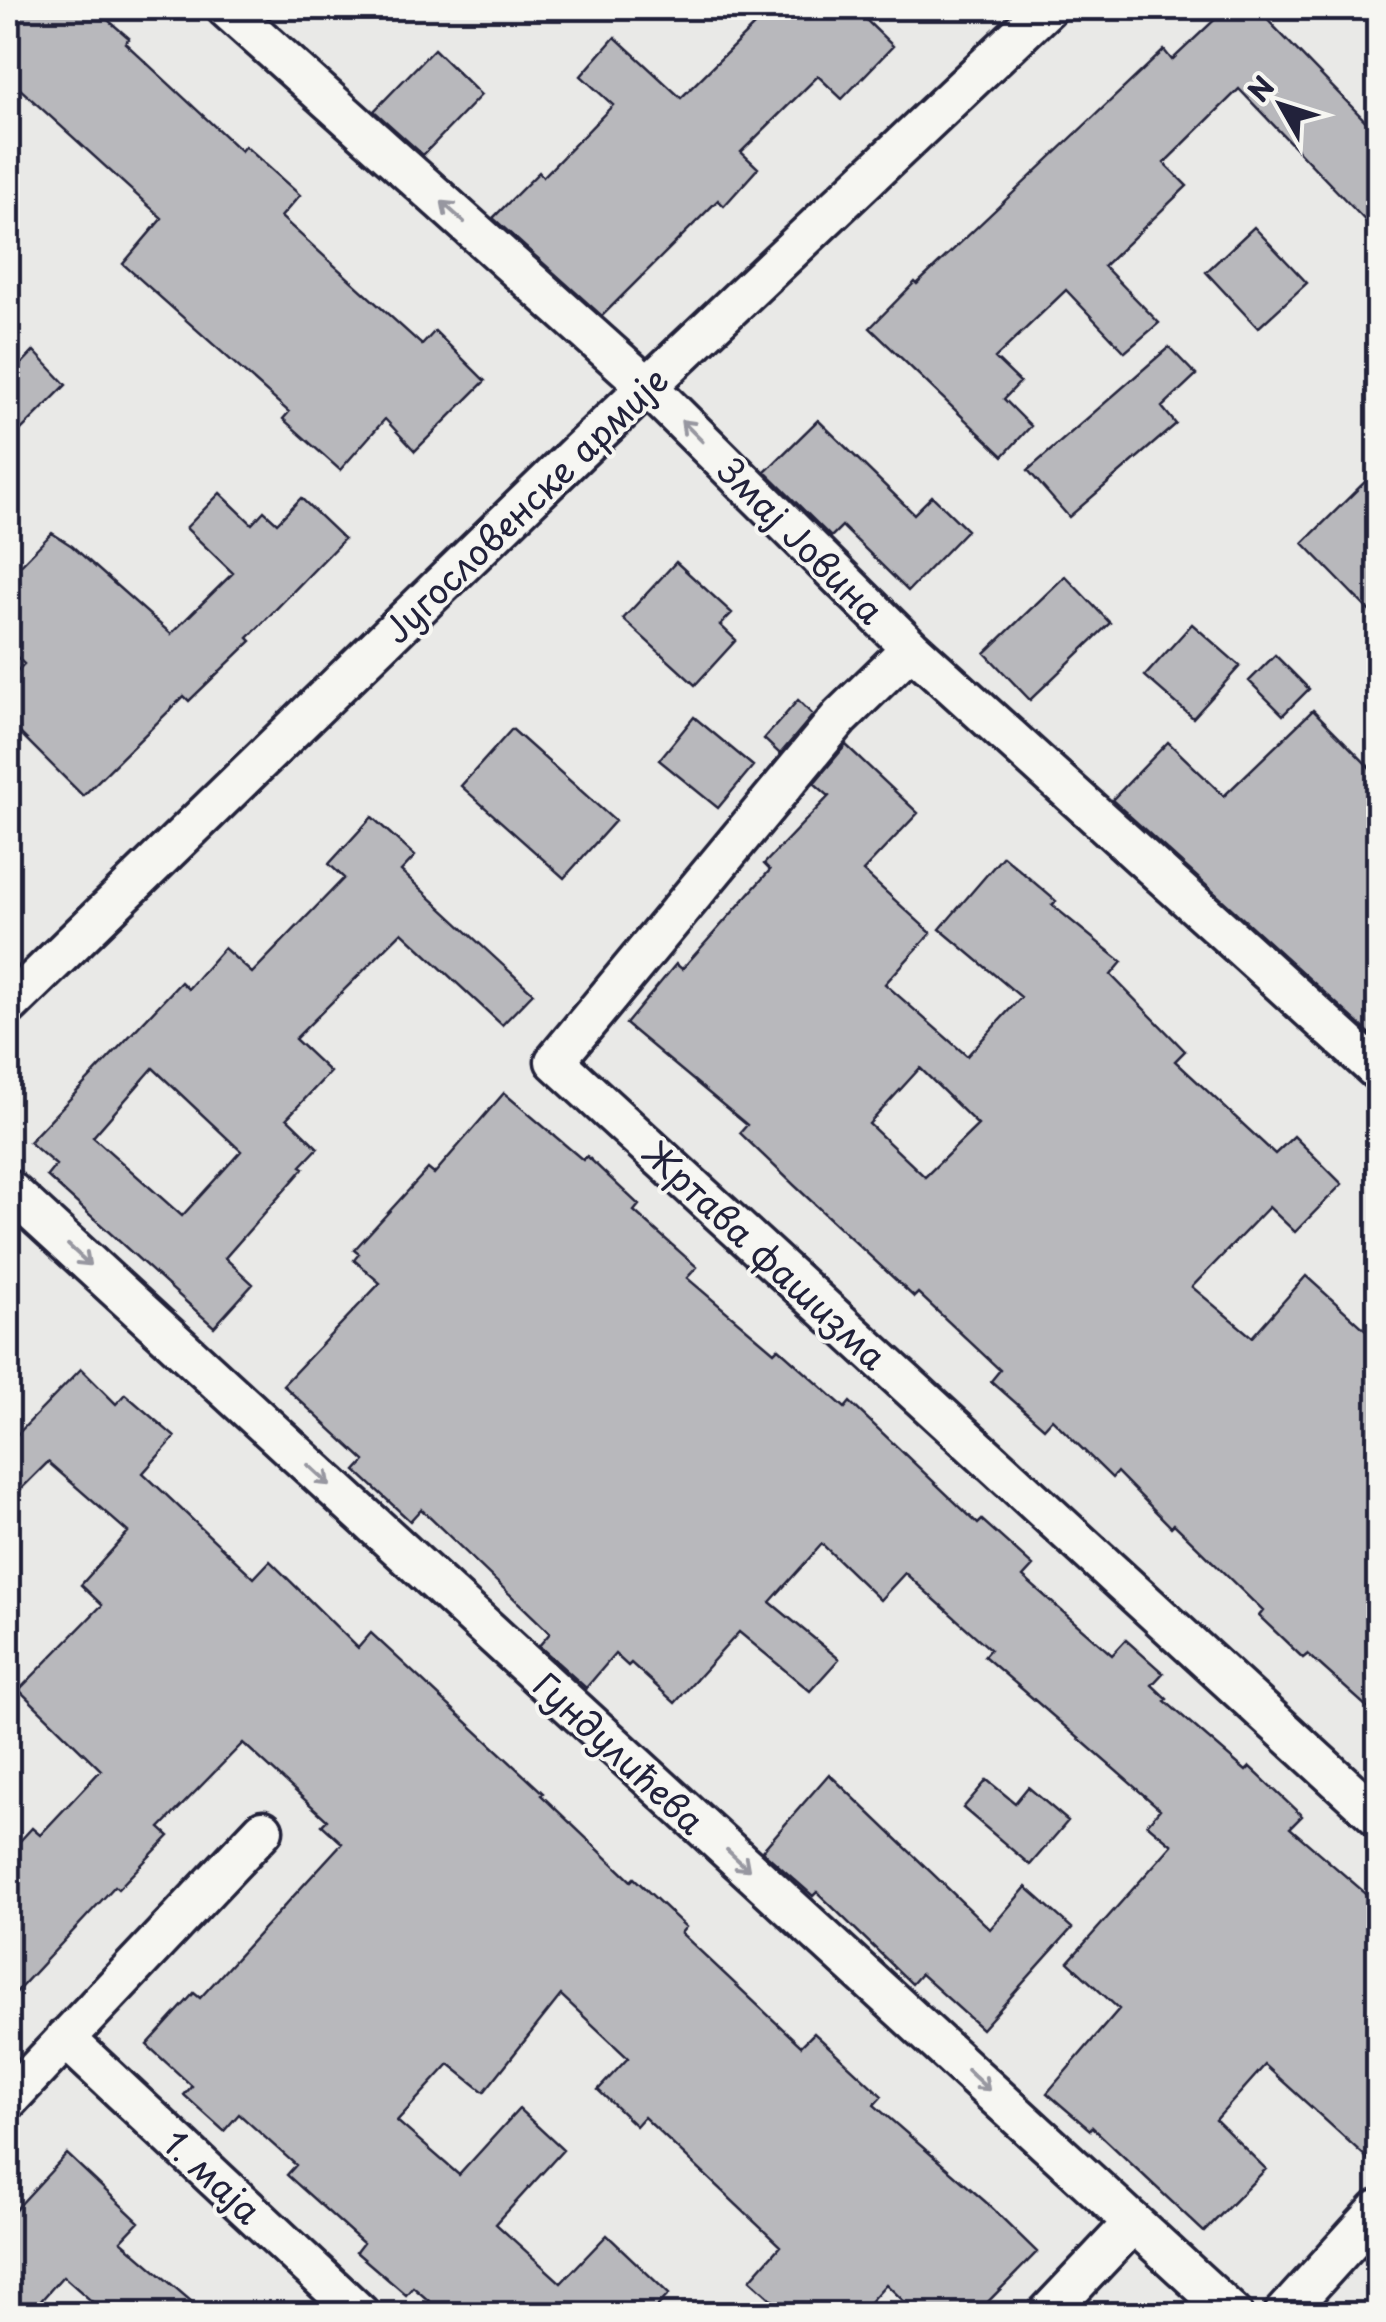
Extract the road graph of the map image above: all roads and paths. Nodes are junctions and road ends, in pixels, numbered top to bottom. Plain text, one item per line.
1 (226, 8) edge
2 (1047, 8) edge
3 (646, 386) junction
4 (911, 648) junction
5 (8, 1006) edge
6 (1378, 1071) edge
7 (8, 1189) edge
8 (1378, 1817) edge
9 (263, 1830) dead end
10 (65, 2038) junction
11 (8, 2100) edge
12 (1378, 2210) edge
13 (1133, 2223) junction
14 (360, 2314) edge
15 (1047, 2314) edge
16 (1233, 2314) edge
17 (1284, 2314) edge

3 -> 1 street, Змај Јовина
2 - 3 street, Југословенске армије
4 -> 3 street, Змај Јовина
3 - 5 street, Југословенске армије
4 - 6 street, Змај Јовина
4 - 8 street, Жртава фашизма
7 -> 13 street, Гундулићева
9 - 10 street
10 - 11 street
10 - 14 street, 1. маја
12 - 17 street
13 - 15 street
13 - 16 street, Гундулићева

